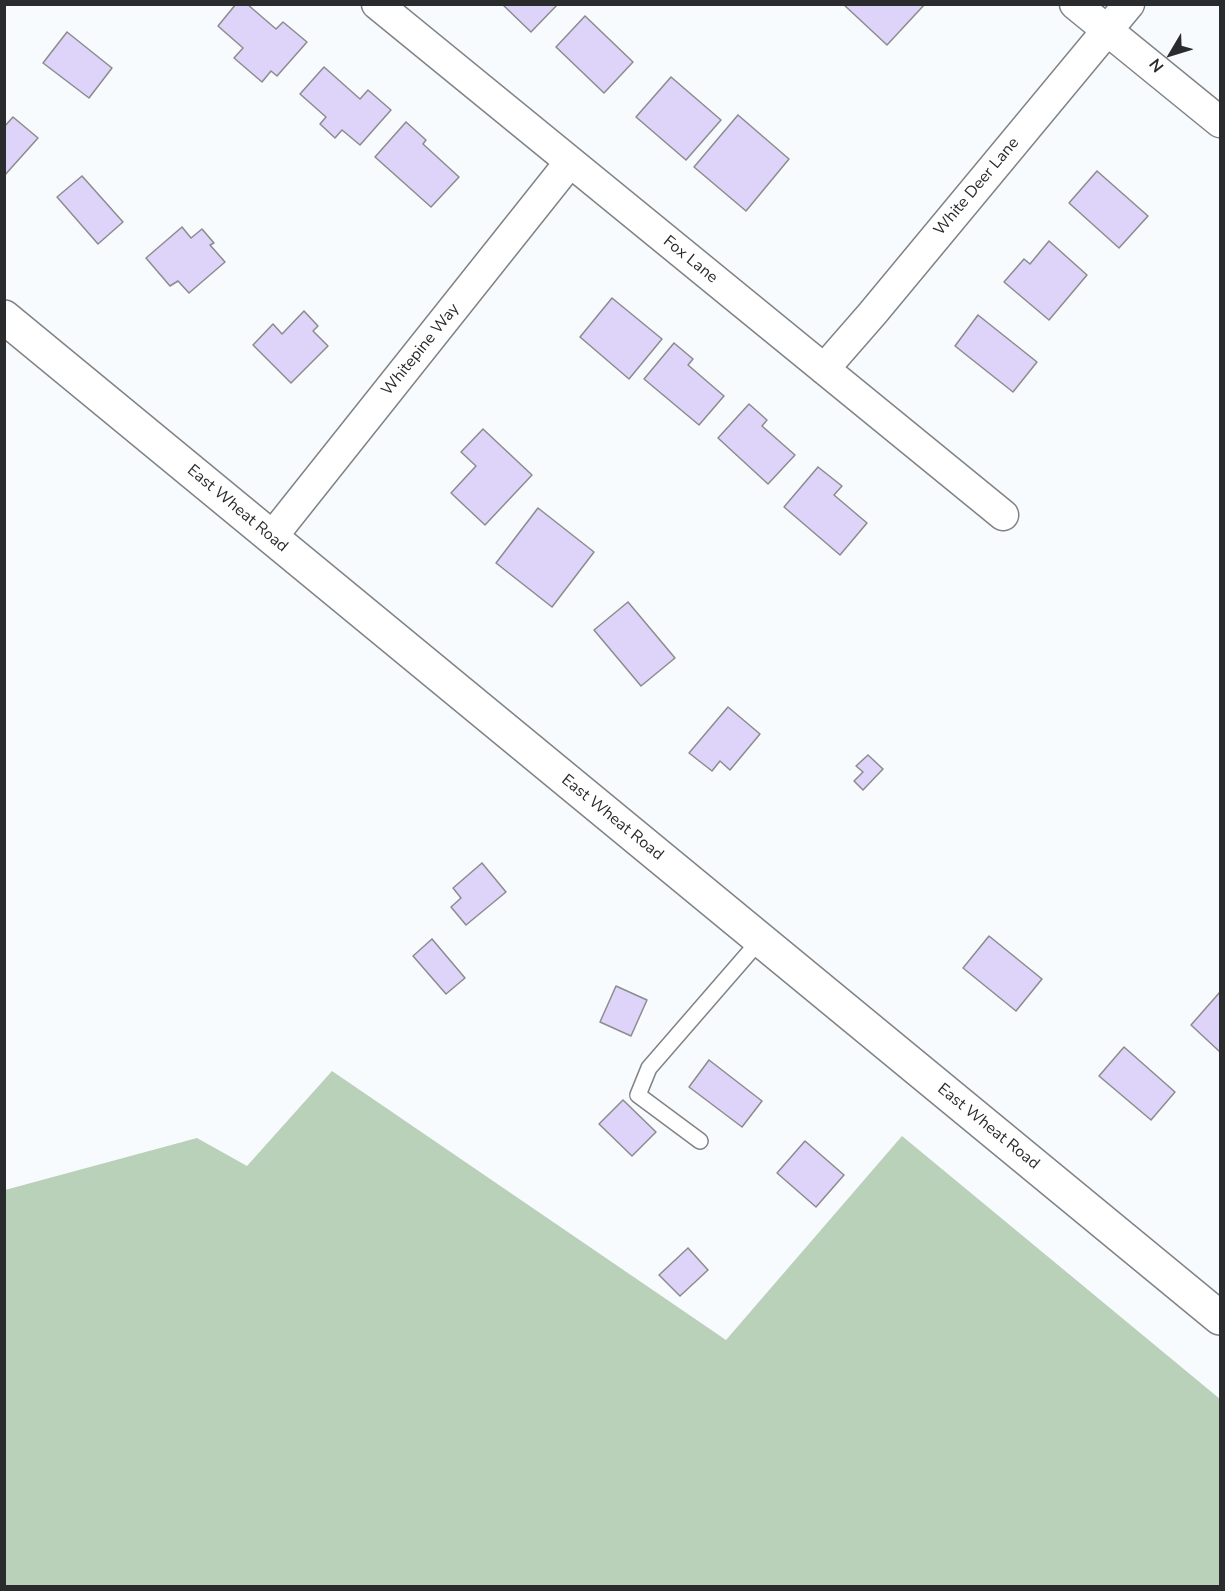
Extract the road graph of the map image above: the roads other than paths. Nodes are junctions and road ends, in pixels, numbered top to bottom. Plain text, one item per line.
1 (377, 4) edge
2 (1075, 4) edge
3 (1129, 4) edge
4 (1108, 31) junction
5 (1221, 122) edge
6 (570, 162) junction
7 (4, 317) edge
8 (824, 369) junction
9 (1003, 515) dead end
10 (271, 538) junction
11 (760, 939) junction
12 (700, 1141) dead end
13 (1221, 1318) edge

1 - 6 street, Fox Lane
2 - 4 street
3 - 4 street, White Deer Lane
4 - 5 street
4 - 8 street, White Deer Lane
6 - 8 street, Fox Lane
6 - 10 street, Whitepine Way
7 - 10 street, East Wheat Road
8 - 9 street, Fox Lane
10 - 11 street, East Wheat Road
11 - 12 lane
11 - 13 street, East Wheat Road

